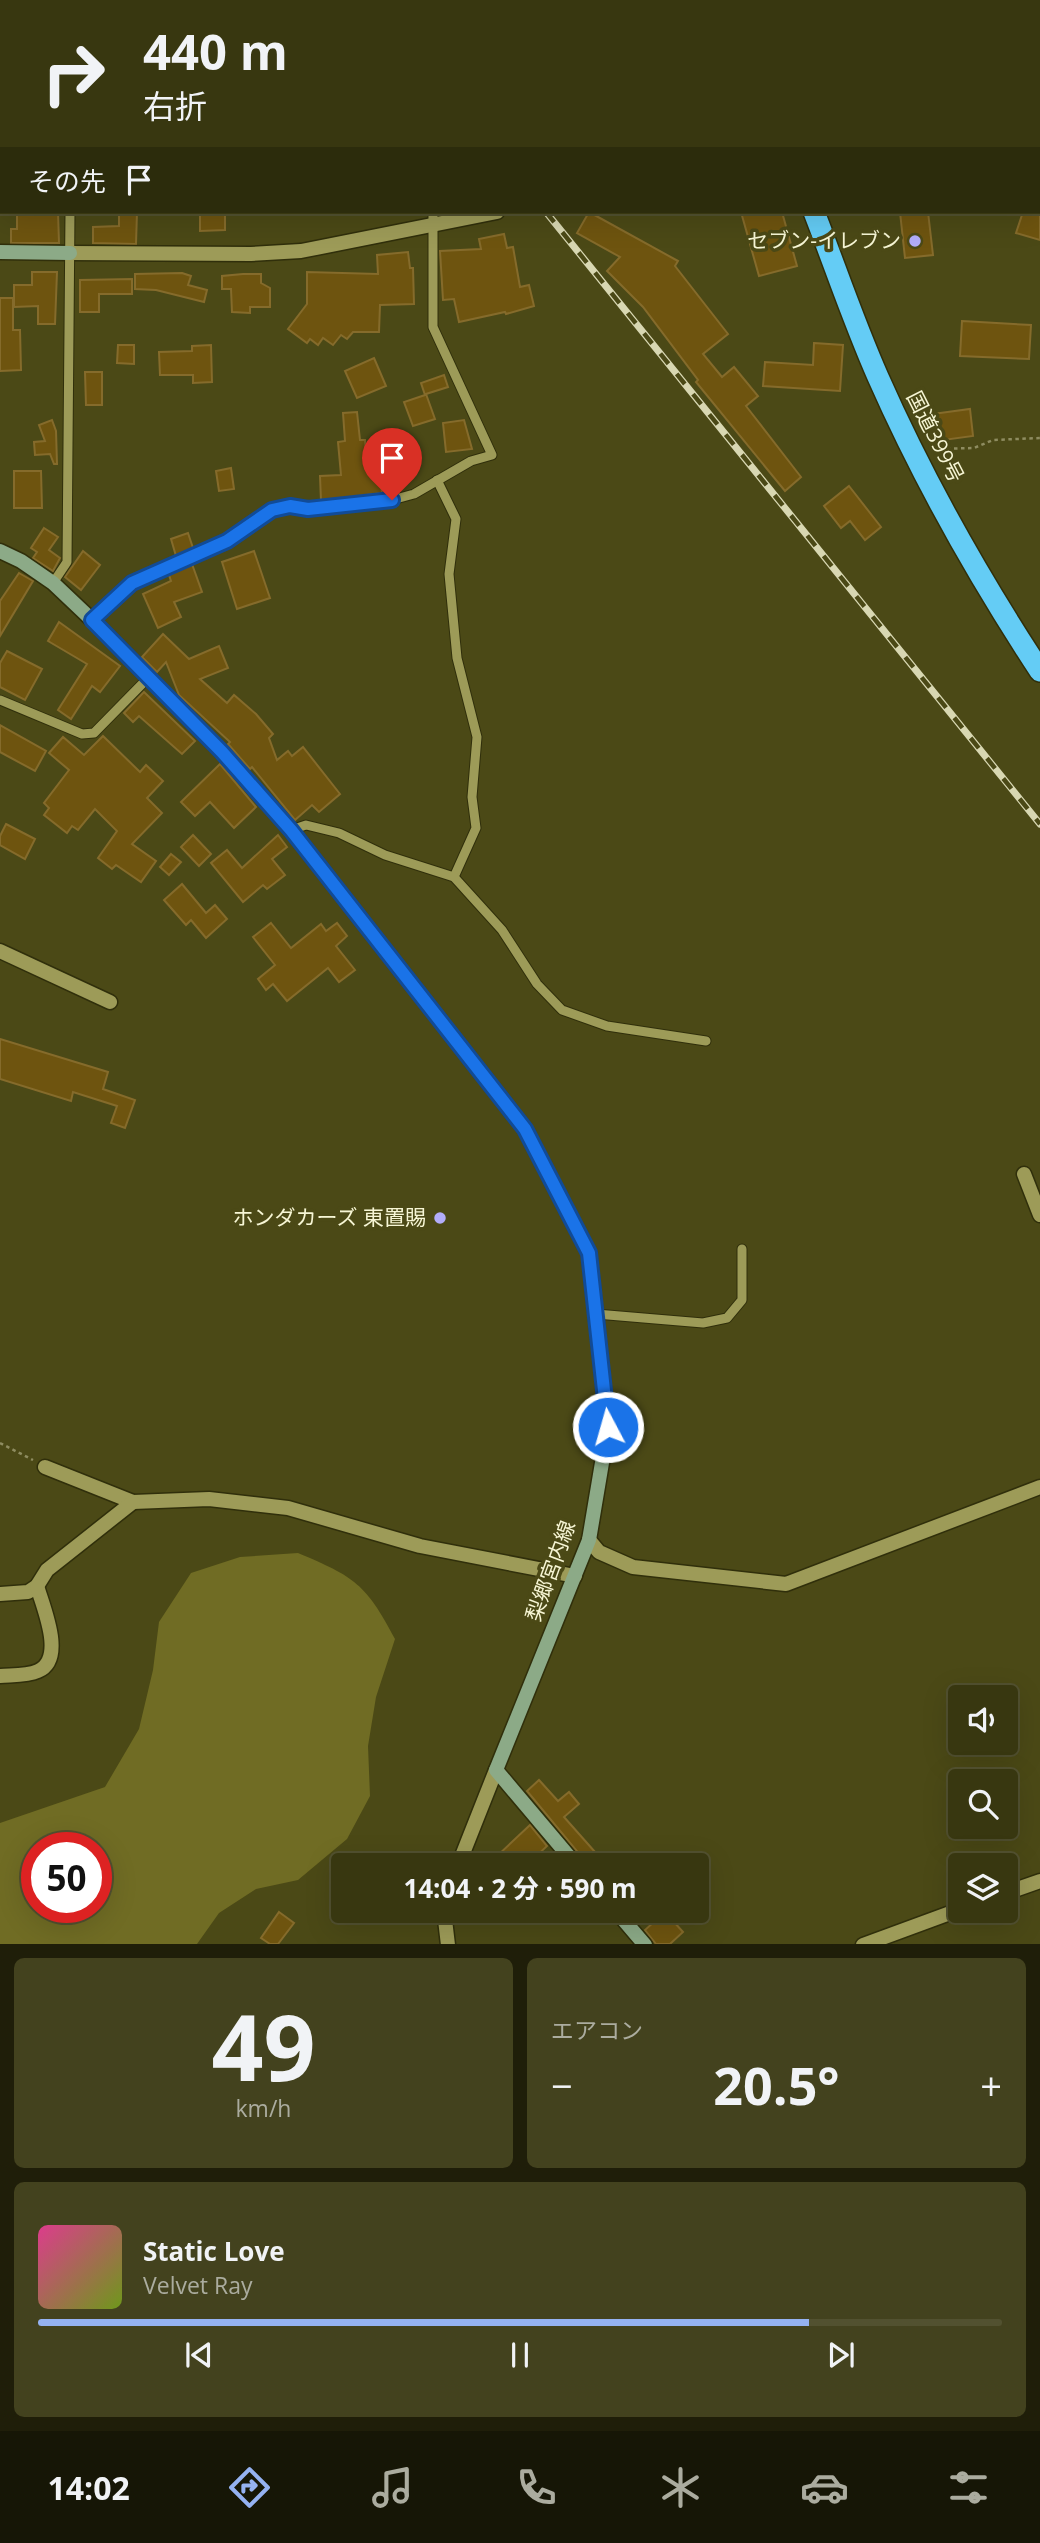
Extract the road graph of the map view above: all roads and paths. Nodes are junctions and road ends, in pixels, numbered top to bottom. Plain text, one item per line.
1 (70, 214) edge
2 (476, 214) edge
3 (815, 214) edge
4 (433, 218) edge
5 (0, 252) edge
6 (70, 253) junction
7 (908, 438) junction
8 (1040, 438) edge
9 (437, 480) junction
10 (0, 551) edge
11 (53, 583) junction
12 (92, 620) junction
13 (1040, 671) edge
14 (147, 679) junction
15 (0, 700) edge
16 (291, 830) junction
17 (454, 877) junction
18 (0, 951) edge
19 (110, 1002) dead end
20 (706, 1041) dead end
21 (1024, 1174) dead end
22 (1040, 1215) edge
23 (742, 1249) dead end
24 (596, 1314) junction
25 (0, 1443) edge
26 (46, 1467) joint
27 (1040, 1487) edge
28 (133, 1502) junction
29 (589, 1540) junction
30 (575, 1576) junction
31 (37, 1586) junction
32 (0, 1594) edge
33 (0, 1676) edge
34 (496, 1770) junction
35 (463, 1853) edge
36 (566, 1853) edge
37 (1040, 1881) edge
38 (1018, 1889) edge
39 (948, 1914) edge
40 (445, 1923) edge
41 (627, 1923) edge
42 (448, 1944) edge
43 (645, 1944) edge
44 (863, 1944) edge

1 - 6 lane
2 - 4 street
3 - 7 highway, 国道399号
4 - 6 street
4 - 9 lane
5 - 6 main road
6 - 11 lane
7 - 8 path
7 - 13 highway, 国道399号
9 - 12 lane
9 - 17 lane
10 - 11 main road, 梨郷宮内線
11 - 12 main road, 梨郷宮内線
12 - 14 main road, 梨郷宮内線
14 - 15 lane
14 - 16 main road, 梨郷宮内線
16 - 17 lane
16 - 24 main road, 梨郷宮内線
17 - 20 lane
18 - 19 street
21 - 22 street
23 - 24 lane
24 - 29 main road, 梨郷宮内線
25 - 26 path
26 - 28 street
27 - 29 street
28 - 30 street
28 - 31 street
29 - 30 main road, 梨郷宮内線
30 - 34 main road, 梨郷宮内線
31 - 32 street
31 - 33 street
34 - 35 street
34 - 36 main road
37 - 38 street
39 - 44 street
40 - 42 street
41 - 43 main road

